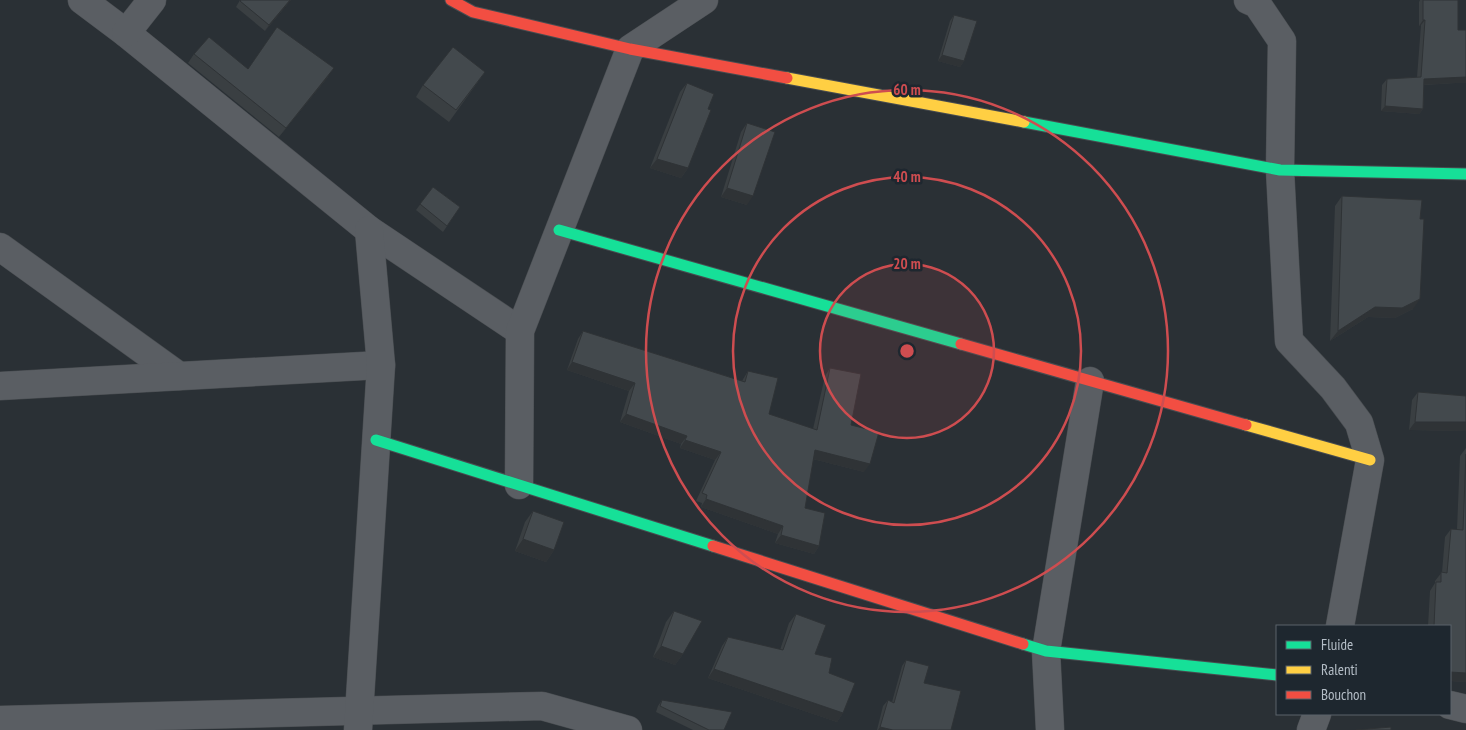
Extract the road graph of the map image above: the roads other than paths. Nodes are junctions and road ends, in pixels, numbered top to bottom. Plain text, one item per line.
1 (82, 0) edge
2 (152, 0) edge
3 (452, 0) edge
4 (704, 0) edge
5 (1248, 0) edge
6 (126, 33) junction
7 (630, 50) junction
8 (1280, 170) junction
9 (1466, 174) edge
10 (369, 230) junction
11 (559, 230) junction
12 (0, 247) edge
13 (520, 331) junction
14 (381, 365) junction
15 (179, 376) junction
16 (1090, 381) junction
17 (0, 386) edge
18 (376, 440) junction
19 (1370, 460) junction
20 (519, 486) junction
21 (1340, 625) edge
22 (1046, 651) junction
23 (1276, 675) edge
24 (1451, 705) edge
25 (1466, 709) edge
26 (1317, 715) edge
27 (0, 720) edge
28 (359, 721) edge
29 (72, 724) edge
30 (628, 730) edge
31 (1050, 730) edge
32 (1310, 730) edge

1 - 6 street
2 - 6 street
3 - 7 street
4 - 7 street
5 - 8 street
6 - 10 street
7 - 8 street
7 - 11 street
8 - 9 street
8 - 19 street
10 - 13 street
10 - 14 street
11 - 13 street
11 - 16 street
12 - 15 street
13 - 20 street
14 - 15 street
14 - 18 street
15 - 17 street
16 - 19 street
16 - 22 street
18 - 20 street
18 - 28 street
19 - 21 street
20 - 22 street
22 - 23 street
22 - 31 street
24 - 25 street
26 - 32 street
27 - 29 street
28 - 29 street
28 - 30 street

